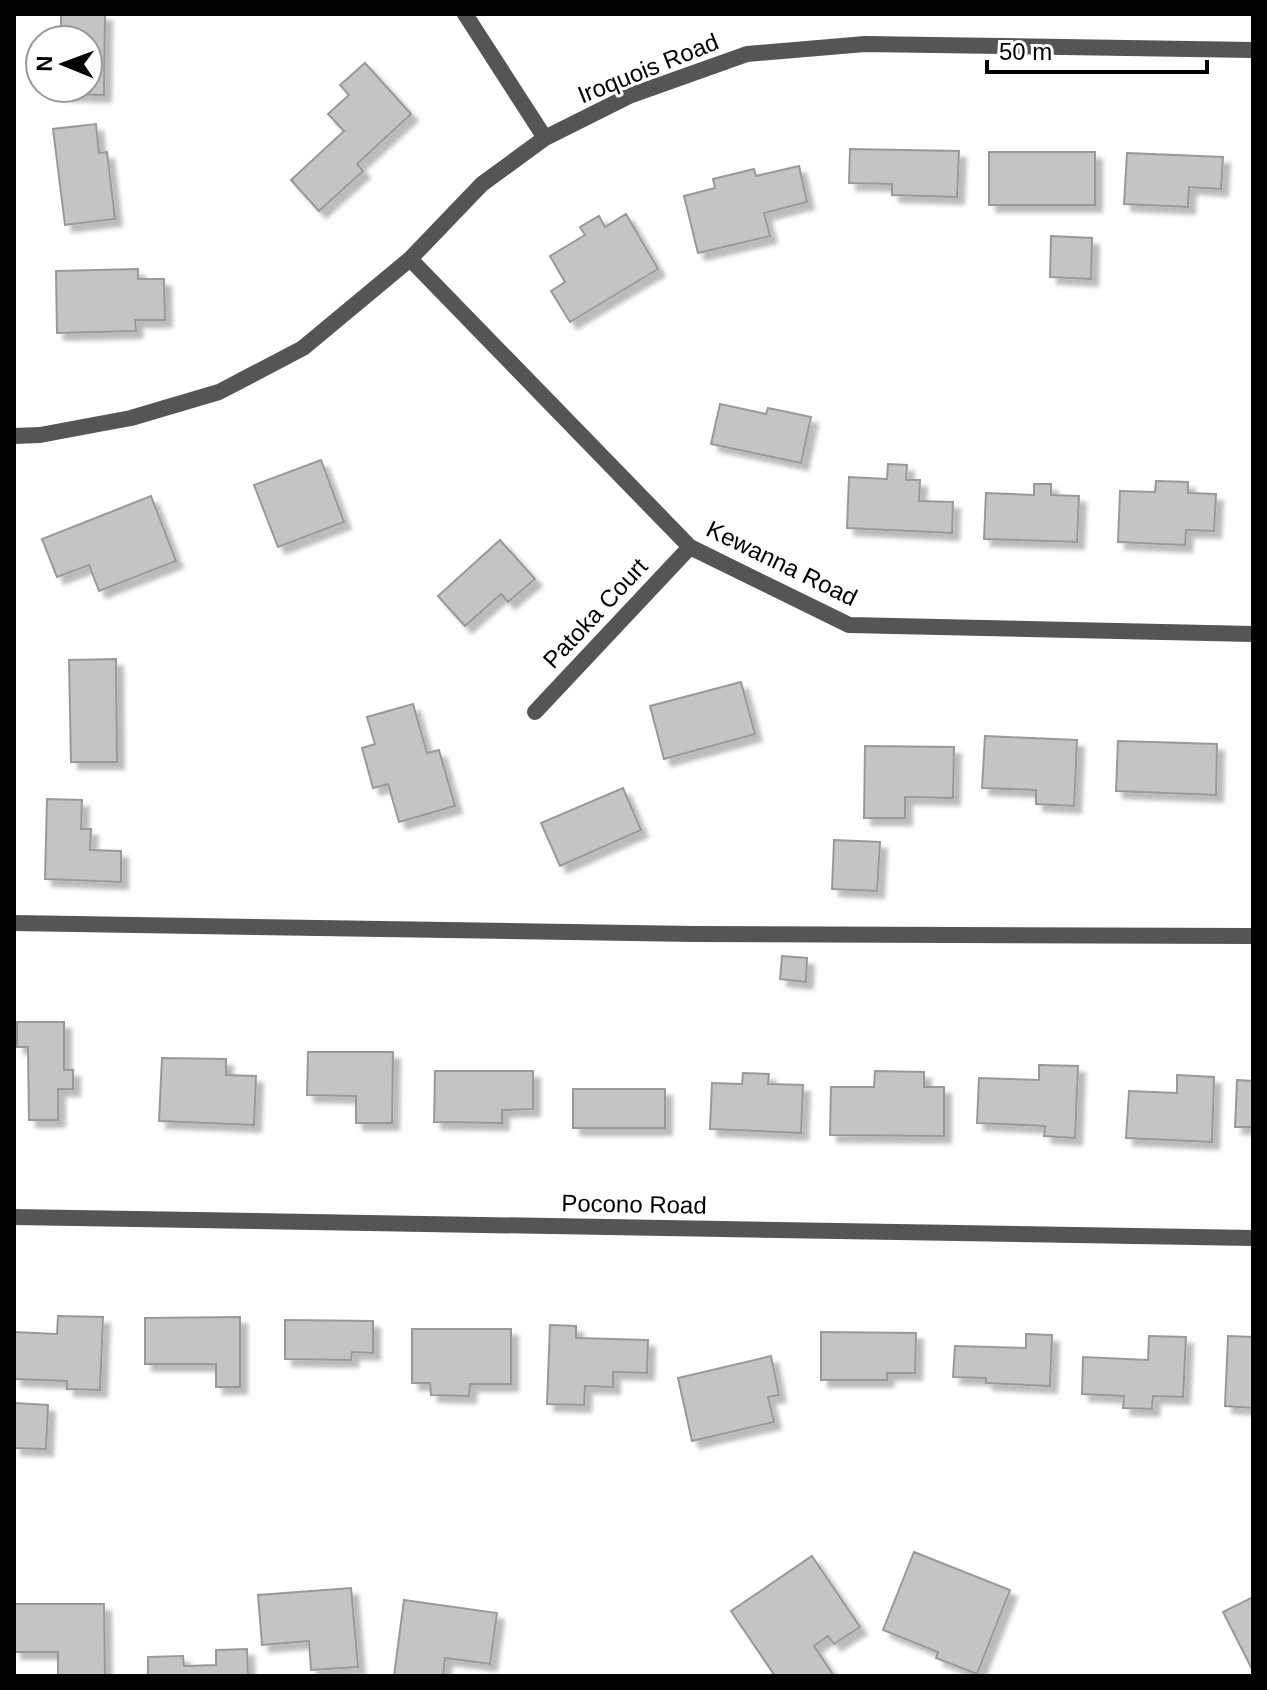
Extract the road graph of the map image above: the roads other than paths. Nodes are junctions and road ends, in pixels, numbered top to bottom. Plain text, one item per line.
1 (465, 14) edge
2 (1253, 50) edge
3 (545, 138) junction
4 (410, 259) junction
5 (14, 436) edge
6 (690, 547) junction
7 (1253, 634) edge
8 (535, 712) dead end
9 (14, 923) edge
10 (1253, 936) edge
11 (14, 1217) edge
12 (1253, 1238) edge

1 - 3 street
2 - 3 street, Iroquois Road
3 - 4 street, Iroquois Road
4 - 5 street, Iroquois Road
4 - 6 street, Kewanna Road
6 - 7 street, Kewanna Road
6 - 8 street, Patoka Court
9 - 10 street
11 - 12 street, Pocono Road

